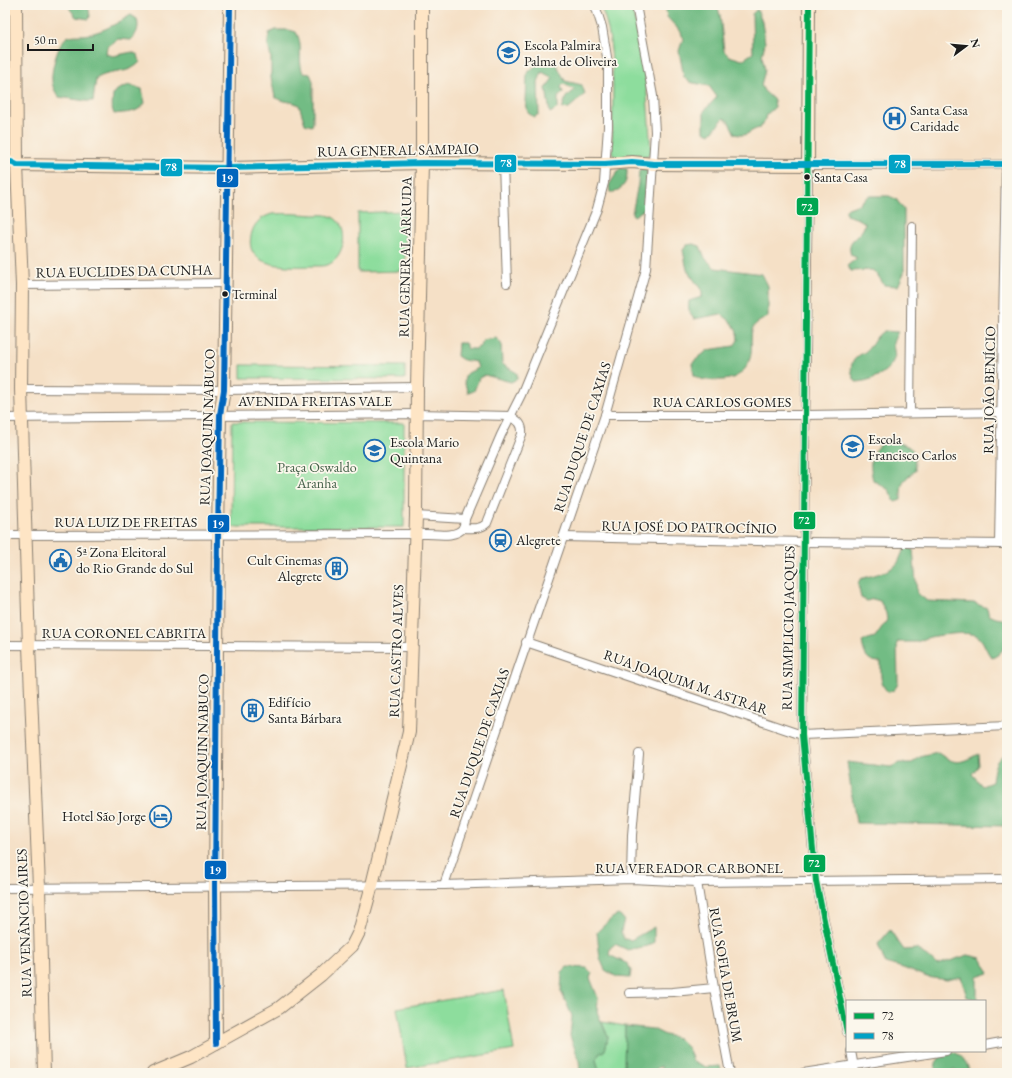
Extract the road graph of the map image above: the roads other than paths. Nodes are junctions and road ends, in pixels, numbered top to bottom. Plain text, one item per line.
1 (16, 5) edge
2 (230, 5) edge
3 (422, 5) edge
4 (595, 5) edge
5 (636, 5) edge
6 (809, 5) edge
7 (5, 162) edge
8 (422, 163) junction
9 (17, 164) junction
10 (503, 164) junction
11 (605, 164) junction
12 (654, 164) junction
13 (1006, 164) edge
14 (808, 165) junction
15 (228, 168) junction
16 (912, 226) dead end
17 (226, 283) junction
18 (507, 283) dead end
19 (22, 285) junction
20 (417, 387) junction
21 (21, 389) junction
22 (224, 390) junction
23 (1004, 412) edge
24 (910, 413) junction
25 (416, 414) junction
26 (220, 415) junction
27 (605, 415) junction
28 (805, 415) junction
29 (511, 416) junction
30 (5, 418) edge
31 (22, 418) junction
32 (416, 516) junction
33 (465, 518) junction
34 (1004, 524) edge
35 (462, 528) junction
36 (218, 534) junction
37 (415, 534) junction
38 (5, 535) edge
39 (26, 535) junction
40 (563, 537) junction
41 (804, 542) junction
42 (1003, 544) edge
43 (526, 642) junction
44 (5, 645) edge
45 (29, 646) junction
46 (218, 646) junction
47 (412, 647) junction
48 (1007, 726) edge
49 (802, 735) junction
50 (639, 754) dead end
51 (631, 879) junction
52 (1007, 879) edge
53 (816, 881) junction
54 (697, 882) junction
55 (372, 885) junction
56 (444, 885) junction
57 (215, 886) junction
58 (39, 887) junction
59 (5, 888) edge
60 (714, 988) junction
61 (629, 993) dead end
62 (846, 1027) edge
63 (1007, 1041) edge
64 (216, 1043) junction
65 (986, 1045) edge
66 (851, 1052) edge
67 (941, 1052) edge
68 (855, 1069) edge
69 (44, 1073) edge
70 (153, 1073) edge
71 (730, 1073) edge
72 (803, 1073) edge

1 - 9 street, RUA VENÂNCIO AIRES
2 - 15 street, RUA JOAQUIN NABUCO
3 - 8 street, RUA GENERAL ARRUDA
4 - 11 street
5 - 12 street, RUA DUQUE DE CAXIAS
6 - 14 street, RUA SIMPLICIO JACQUES
7 - 9 street, RUA GENERAL SAMPAIO
8 - 10 street, RUA GENERAL SAMPAIO
8 - 15 street, RUA GENERAL SAMPAIO
8 - 20 street, RUA GENERAL ARRUDA
9 - 15 street, RUA GENERAL SAMPAIO
9 - 19 street, RUA VENÂNCIO AIRES
10 - 11 street, RUA GENERAL SAMPAIO
10 - 18 street
11 - 12 street, RUA GENERAL SAMPAIO
11 - 29 street
12 - 14 street, RUA GENERAL SAMPAIO
12 - 27 street, RUA DUQUE DE CAXIAS
13 - 14 street, RUA GENERAL SAMPAIO
13 - 23 street, RUA JOÃO BENÍCIO
14 - 28 street, RUA SIMPLICIO JACQUES
15 - 17 street, RUA JOAQUIN NABUCO
16 - 24 street
17 - 19 street, RUA EUCLIDES DA CUNHA
17 - 22 street, RUA JOAQUIN NABUCO
19 - 21 street, RUA VENÂNCIO AIRES
20 - 22 street, AVENIDA FREITAS VALE
20 - 25 street, RUA GENERAL ARRUDA
21 - 22 street, AVENIDA FREITAS VALE
21 - 31 street, RUA VENÂNCIO AIRES
22 - 26 street, RUA JOAQUIN NABUCO
23 - 24 street, RUA CARLOS GOMES
23 - 34 street, RUA JOÃO BENÍCIO
24 - 28 street, RUA CARLOS GOMES
25 - 26 street, AVENIDA FREITAS VALE
25 - 29 street, AVENIDA FREITAS VALE
25 - 32 street, RUA CASTRO ALVES
26 - 31 street, AVENIDA FREITAS VALE
26 - 36 street, RUA JOAQUIN NABUCO
27 - 28 street, RUA CARLOS GOMES
27 - 40 street, RUA DUQUE DE CAXIAS
28 - 41 street, RUA SIMPLICIO JACQUES
29 - 33 street
29 - 35 street, RUA LUIZ DE FREITAS
30 - 31 street, AVENIDA FREITAS VALE
31 - 39 street, RUA VENÂNCIO AIRES
32 - 33 street
32 - 37 street, RUA CASTRO ALVES
33 - 35 street
34 - 42 street, RUA JOÃO BENÍCIO
35 - 37 street, RUA LUIZ DE FREITAS
36 - 37 street, RUA LUIZ DE FREITAS
36 - 39 street, RUA LUIZ DE FREITAS
36 - 46 street, RUA JOAQUIN NABUCO
37 - 47 street, RUA CASTRO ALVES
38 - 39 street, RUA LUIZ DE FREITAS
39 - 45 street, RUA VENÂNCIO AIRES
40 - 41 street, RUA JOSÉ DO PATROCÍNIO
40 - 43 street, RUA DUQUE DE CAXIAS
41 - 42 street, RUA JOSÉ DO PATROCÍNIO
41 - 49 street, RUA SIMPLICIO JACQUES
43 - 49 street, RUA JOAQUIM M. ASTRAR
43 - 56 street, RUA DUQUE DE CAXIAS
44 - 45 street, RUA CORONEL CABRITA
45 - 46 street, RUA CORONEL CABRITA
45 - 58 street, RUA VENÂNCIO AIRES
46 - 47 street, RUA CORONEL CABRITA
46 - 57 street, RUA JOAQUIN NABUCO
47 - 55 street, RUA CASTRO ALVES
48 - 49 street, RUA JOAQUIM M. ASTRAR
49 - 53 street, RUA SIMPLICIO JACQUES
50 - 51 street
51 - 54 street, RUA VEREADOR CARBONEL
51 - 56 street, RUA VEREADOR CARBONEL
52 - 53 street, RUA VEREADOR CARBONEL
53 - 54 street, RUA VEREADOR CARBONEL
53 - 62 street, RUA SIMPLICIO JACQUES
54 - 60 street, RUA SOFIA DE BRUM
55 - 56 street, RUA VEREADOR CARBONEL
55 - 57 street, RUA VEREADOR CARBONEL
55 - 64 street, RUA CASTRO ALVES
57 - 58 street, RUA VEREADOR CARBONEL
57 - 64 street, RUA JOAQUIN NABUCO
58 - 59 street, RUA VEREADOR CARBONEL
58 - 69 street, RUA VENÂNCIO AIRES
60 - 61 street
60 - 71 street, RUA SOFIA DE BRUM
63 - 65 street
64 - 70 street, RUA CASTRO ALVES
66 - 68 street
67 - 68 street
68 - 72 street

